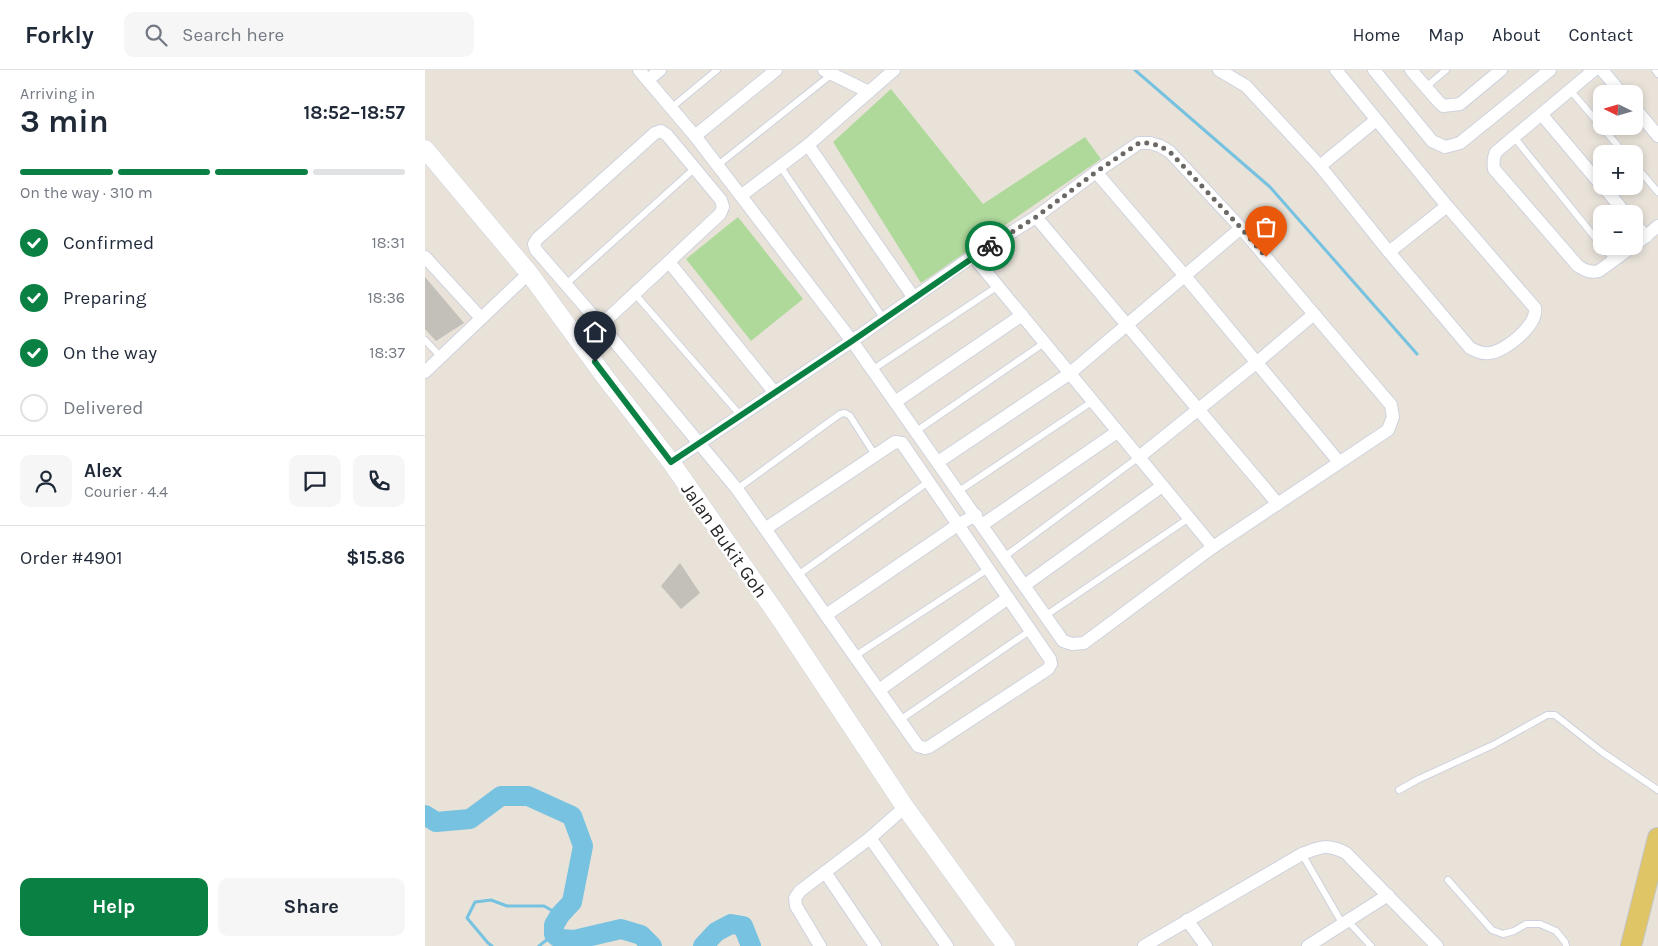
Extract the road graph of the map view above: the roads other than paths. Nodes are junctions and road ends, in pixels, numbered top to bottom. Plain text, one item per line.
1 (639, 70) edge
2 (660, 70) edge
3 (717, 70) edge
4 (776, 70) edge
5 (894, 70) edge
6 (1219, 70) edge
7 (1336, 70) edge
8 (1373, 70) edge
9 (1411, 70) edge
10 (1446, 70) edge
11 (1501, 70) edge
12 (1550, 70) edge
13 (1593, 70) edge
14 (1602, 70) edge
15 (1655, 70) edge
16 (828, 72) edge
17 (1658, 74) edge
18 (648, 80) junction
19 (1614, 85) edge
20 (1426, 87) junction
21 (1570, 90) junction
22 (869, 92) junction
23 (671, 108) junction
24 (1541, 115) junction
25 (1643, 118) edge
26 (1377, 120) junction
27 (695, 136) junction
28 (1658, 136) edge
29 (1514, 137) junction
30 (808, 145) junction
31 (1617, 145) edge
32 (425, 149) edge
33 (718, 165) junction
34 (780, 166) junction
35 (1320, 166) junction
36 (695, 168) junction
37 (1096, 172) junction
38 (1643, 174) edge
39 (1593, 176) edge
40 (1658, 192) edge
41 (1610, 195) edge
42 (742, 196) junction
43 (1618, 205) edge
44 (1447, 206) junction
45 (1036, 217) junction
46 (1658, 226) edge
47 (1241, 228) junction
48 (1643, 234) edge
49 (1593, 235) edge
50 (1646, 237) junction
51 (1643, 239) edge
52 (1389, 252) junction
53 (1610, 255) edge
54 (1621, 255) edge
55 (973, 256) junction
56 (425, 257) edge
57 (1614, 260) junction
58 (669, 262) junction
59 (529, 273) junction
60 (1185, 276) junction
61 (567, 284) junction
62 (998, 286) junction
63 (635, 294) junction
64 (914, 298) junction
65 (1314, 314) junction
66 (1022, 315) junction
67 (481, 318) junction
68 (884, 319) junction
69 (601, 325) junction
70 (1127, 325) junction
71 (425, 340) edge
72 (852, 341) junction
73 (1044, 343) junction
74 (441, 357) junction
75 (1256, 363) junction
76 (872, 370) junction
77 (425, 372) edge
78 (1069, 374) junction
79 (775, 393) junction
80 (1093, 401) junction
81 (895, 402) junction
82 (1198, 411) junction
83 (741, 416) junction
84 (915, 432) junction
85 (1117, 432) junction
86 (699, 444) junction
87 (875, 455) junction
88 (1139, 457) junction
89 (671, 462) junction
90 (938, 462) junction
91 (1339, 462) junction
92 (929, 482) junction
93 (1162, 486) junction
94 (737, 489) junction
95 (959, 492) junction
96 (1278, 504) junction
97 (1189, 518) junction
98 (979, 520) junction
99 (959, 524) junction
100 (765, 529) junction
101 (1213, 548) junction
102 (1004, 557) junction
103 (988, 569) junction
104 (798, 575) junction
105 (1025, 585) junction
106 (1008, 598) junction
107 (826, 615) junction
108 (1045, 616) junction
109 (1031, 630) junction
110 (855, 656) junction
111 (879, 690) junction
112 (900, 720) junction
113 (1399, 790) dead end
114 (1658, 790) edge
115 (905, 807) junction
116 (870, 838) junction
117 (1658, 838) edge
118 (1302, 854) junction
119 (825, 872) junction
120 (1448, 880) dead end
121 (1388, 895) junction
122 (1187, 920) junction
123 (1345, 922) junction
124 (821, 946) edge
125 (875, 946) edge
126 (947, 946) edge
127 (1006, 946) edge
128 (1144, 946) edge
129 (1206, 946) edge
130 (1308, 946) edge
131 (1371, 946) edge
132 (1437, 946) edge
133 (1565, 946) edge
134 (1631, 946) edge

1 - 18 street
2 - 18 street
3 - 23 lane
4 - 27 street
5 - 22 street
6 - 35 street
7 - 26 street
8 - 12 street
9 - 20 street
10 - 20 lane
11 - 20 street
13 - 21 street
14 - 19 street
15 - 17 lane
16 - 22 street
16 - 33 lane
18 - 23 street
21 - 24 street
21 - 31 lane
22 - 30 street
23 - 27 street
24 - 29 street
24 - 39 street
25 - 28 street
26 - 35 street
26 - 44 street
27 - 33 street
29 - 49 lane
29 - 57 street
30 - 34 street
30 - 64 street
32 - 59 main road, Jalan Bukit Goh
33 - 42 street
34 - 42 street
34 - 68 lane
35 - 52 street
36 - 58 street
36 - 61 lane
36 - 61 street
37 - 45 street
37 - 47 street
37 - 60 street
38 - 40 lane
41 - 43 street
42 - 72 street
44 - 52 street
44 - 52 street
45 - 55 street
45 - 70 street
46 - 50 street
47 - 60 street
47 - 65 street
48 - 50 street
50 - 51 street
53 - 57 lane
54 - 57 street
55 - 62 street
55 - 64 street
56 - 67 street
58 - 63 street
58 - 79 street
59 - 67 street
59 - 89 main road, Jalan Bukit Goh
60 - 70 street
60 - 75 street
61 - 69 street
62 - 66 street
62 - 76 lane
63 - 69 street
63 - 83 lane
64 - 68 street
65 - 75 street
65 - 91 street
66 - 73 street
66 - 81 street
67 - 74 street
68 - 72 street
69 - 86 street
70 - 78 street
70 - 82 street
71 - 74 lane
72 - 76 street
72 - 79 street
73 - 78 street
73 - 84 lane
74 - 77 street
75 - 82 street
75 - 91 street
76 - 81 street
78 - 80 street
78 - 90 street
79 - 83 street
80 - 85 street
80 - 95 lane
81 - 84 street
82 - 88 street
82 - 96 street
83 - 86 street
84 - 90 street
85 - 88 street
85 - 98 street
86 - 89 street
86 - 94 street
87 - 92 street
87 - 94 lane
87 - 100 street
88 - 93 street
88 - 102 lane
89 - 115 main road, Jalan Bukit Goh
90 - 95 street
91 - 96 street
92 - 99 street
92 - 104 lane
93 - 97 street
93 - 105 street
94 - 100 street
95 - 98 street
96 - 101 street
97 - 101 street
97 - 108 lane
98 - 99 street
98 - 102 street
99 - 103 street
99 - 107 street
100 - 104 street
101 - 108 street
102 - 105 street
103 - 106 street
103 - 110 lane
104 - 107 street
105 - 108 street
106 - 109 street
106 - 111 street
107 - 110 street
109 - 112 lane
109 - 112 street
110 - 111 street
111 - 112 street
113 - 114 lane
115 - 116 street
115 - 127 main road, Jalan Bukit Goh
116 - 119 street
116 - 126 street
117 - 134 main road
118 - 121 street
118 - 122 street
118 - 123 lane
119 - 124 street
119 - 125 street
120 - 133 lane
121 - 123 street
121 - 132 street
122 - 128 street
122 - 129 street
123 - 130 street
123 - 131 lane

